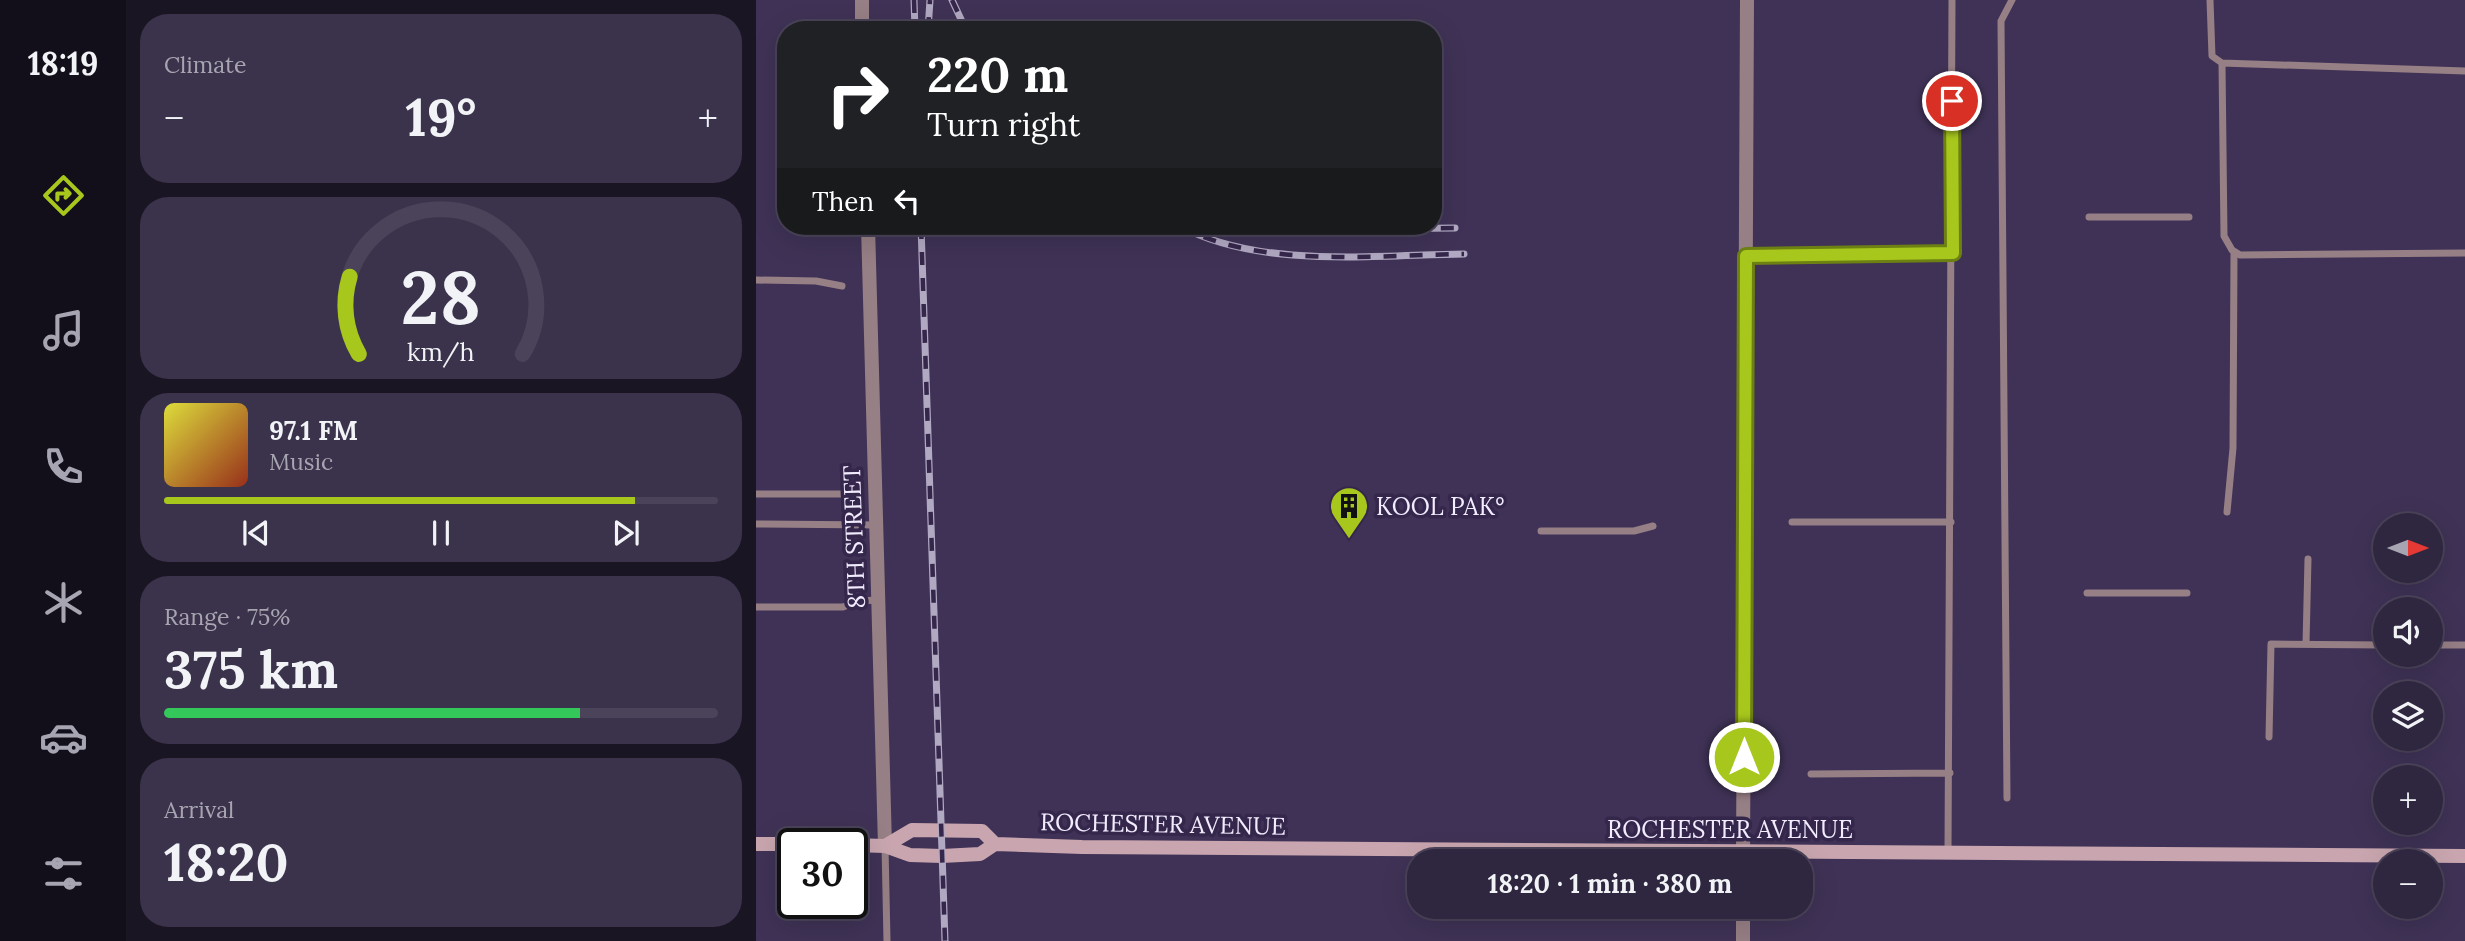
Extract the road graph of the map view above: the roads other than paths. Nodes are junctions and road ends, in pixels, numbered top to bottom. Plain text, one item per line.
1 (862, 0) edge
2 (1747, 0) edge
3 (1952, 0) edge
4 (2012, 0) edge
5 (2210, 0) edge
6 (862, 21) edge
7 (2222, 63) junction
8 (2465, 71) edge
9 (2089, 217) dead end
10 (2189, 217) dead end
11 (868, 235) edge
12 (2234, 252) junction
13 (1953, 253) junction
14 (2465, 253) edge
15 (1746, 256) junction
16 (756, 280) edge
17 (842, 286) dead end
18 (756, 494) edge
19 (845, 494) dead end
20 (2228, 512) dead end
21 (1792, 522) dead end
22 (1951, 522) junction
23 (756, 524) edge
24 (876, 525) junction
25 (1653, 526) dead end
26 (1541, 531) dead end
27 (2308, 559) dead end
28 (2087, 593) dead end
29 (2187, 593) dead end
30 (878, 600) junction
31 (756, 607) edge
32 (2306, 644) junction
33 (2373, 645) edge
34 (2443, 645) edge
35 (2465, 645) edge
36 (2269, 737) dead end
37 (1950, 772) junction
38 (1811, 774) dead end
39 (2007, 798) dead end
40 (756, 844) edge
41 (777, 844) edge
42 (995, 844) junction
43 (868, 845) edge
44 (885, 846) junction
45 (1743, 849) edge
46 (1407, 851) edge
47 (1948, 853) junction
48 (1813, 855) edge
49 (2465, 856) edge
50 (1743, 919) edge
51 (887, 941) edge
52 (1743, 941) edge

1 - 6 street
2 - 15 street
3 - 13 lane
4 - 39 lane
5 - 7 lane
7 - 8 lane
7 - 12 lane
9 - 10 lane
11 - 24 street, 8TH STREET
12 - 14 lane
12 - 20 lane
13 - 15 lane
13 - 22 lane
15 - 45 street
16 - 17 lane
18 - 19 lane
21 - 22 lane
22 - 37 lane
23 - 24 lane
24 - 30 street, 8TH STREET
25 - 26 lane
27 - 32 lane
28 - 29 lane
30 - 31 lane
30 - 44 street, 8TH STREET
32 - 33 lane
32 - 36 lane
34 - 35 lane
37 - 38 lane
37 - 47 lane
40 - 41 main road
42 - 44 main road, ROCHESTER AVENUE
42 - 44 main road, ROCHESTER AVENUE
42 - 46 main road, ROCHESTER AVENUE
43 - 44 main road, ROCHESTER AVENUE
44 - 51 lane
47 - 48 main road, ROCHESTER AVENUE
47 - 49 main road, ROCHESTER AVENUE
50 - 52 street

